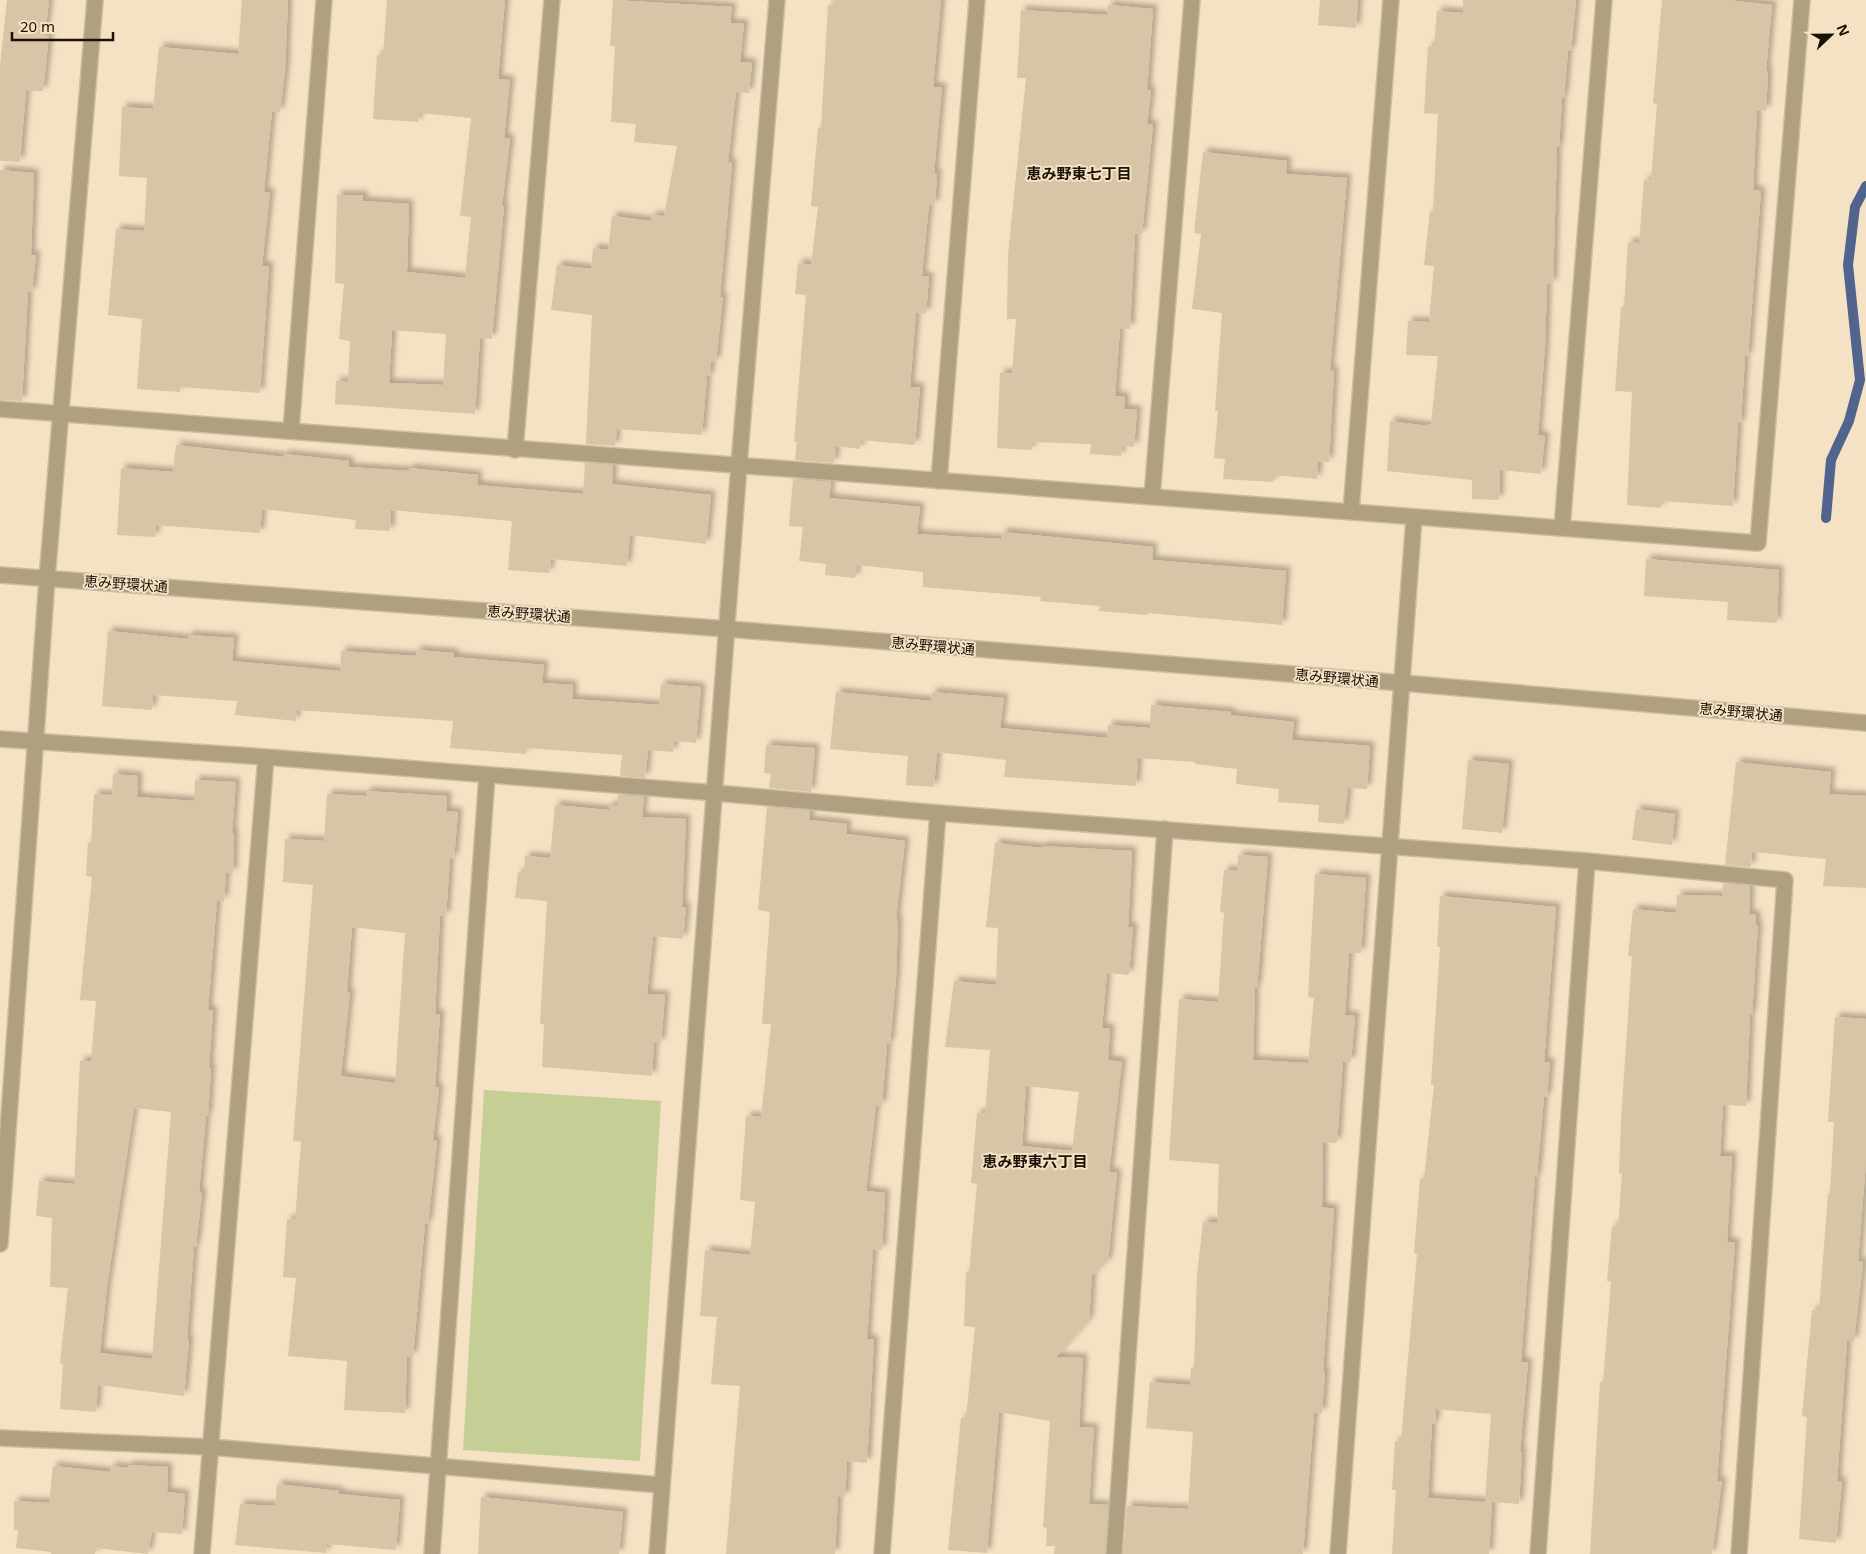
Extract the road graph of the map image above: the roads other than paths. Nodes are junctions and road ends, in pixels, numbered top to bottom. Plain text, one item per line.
1 (95, 0) edge
2 (324, 0) edge
3 (552, 0) edge
4 (778, 0) edge
5 (977, 0) edge
6 (1192, 0) edge
7 (1391, 0) edge
8 (1604, 0) edge
9 (1802, 0) edge
10 (0, 409) edge
11 (61, 414) junction
12 (291, 431) junction
13 (516, 450) junction
14 (739, 465) junction
15 (940, 481) junction
16 (1152, 497) junction
17 (1351, 512) junction
18 (1414, 517) junction
19 (1562, 528) junction
20 (0, 575) edge
21 (47, 579) junction
22 (728, 629) junction
23 (1402, 683) junction
24 (1866, 723) edge
25 (0, 739) edge
26 (36, 742) junction
27 (266, 757) junction
28 (487, 775) junction
29 (716, 793) junction
30 (938, 813) junction
31 (1165, 829) junction
32 (1389, 846) junction
33 (1587, 861) junction
34 (0, 1244) edge
35 (0, 1438) edge
36 (210, 1447) junction
37 (438, 1466) junction
38 (661, 1486) junction
39 (202, 1554) edge
40 (432, 1554) edge
41 (657, 1554) edge
42 (882, 1554) edge
43 (1114, 1554) edge
44 (1338, 1554) edge
45 (1538, 1554) edge
46 (1739, 1554) edge

1 - 11 street
2 - 12 street
3 - 13 street
4 - 14 street
5 - 15 street
6 - 16 street
7 - 17 street
8 - 19 street
9 - 19 street
10 - 11 street
11 - 12 street
11 - 21 street
12 - 13 street
13 - 14 street
14 - 15 street
14 - 22 street
15 - 16 street
16 - 17 street
17 - 18 street
18 - 19 street
18 - 23 street
20 - 21 street, 恵み野環状通
21 - 22 street, 恵み野環状通
21 - 26 street
22 - 23 street, 恵み野環状通
22 - 29 street
23 - 24 street, 恵み野環状通
23 - 32 street
25 - 26 street
26 - 27 street
26 - 34 street
27 - 28 street
27 - 36 street
28 - 29 street
28 - 37 street
29 - 30 street
29 - 38 street
30 - 31 street
30 - 42 street
31 - 32 street
31 - 43 street
32 - 33 street
32 - 44 street
33 - 45 street
33 - 46 street
35 - 36 street
36 - 37 street
36 - 39 street
37 - 38 street
37 - 40 street
38 - 41 street

